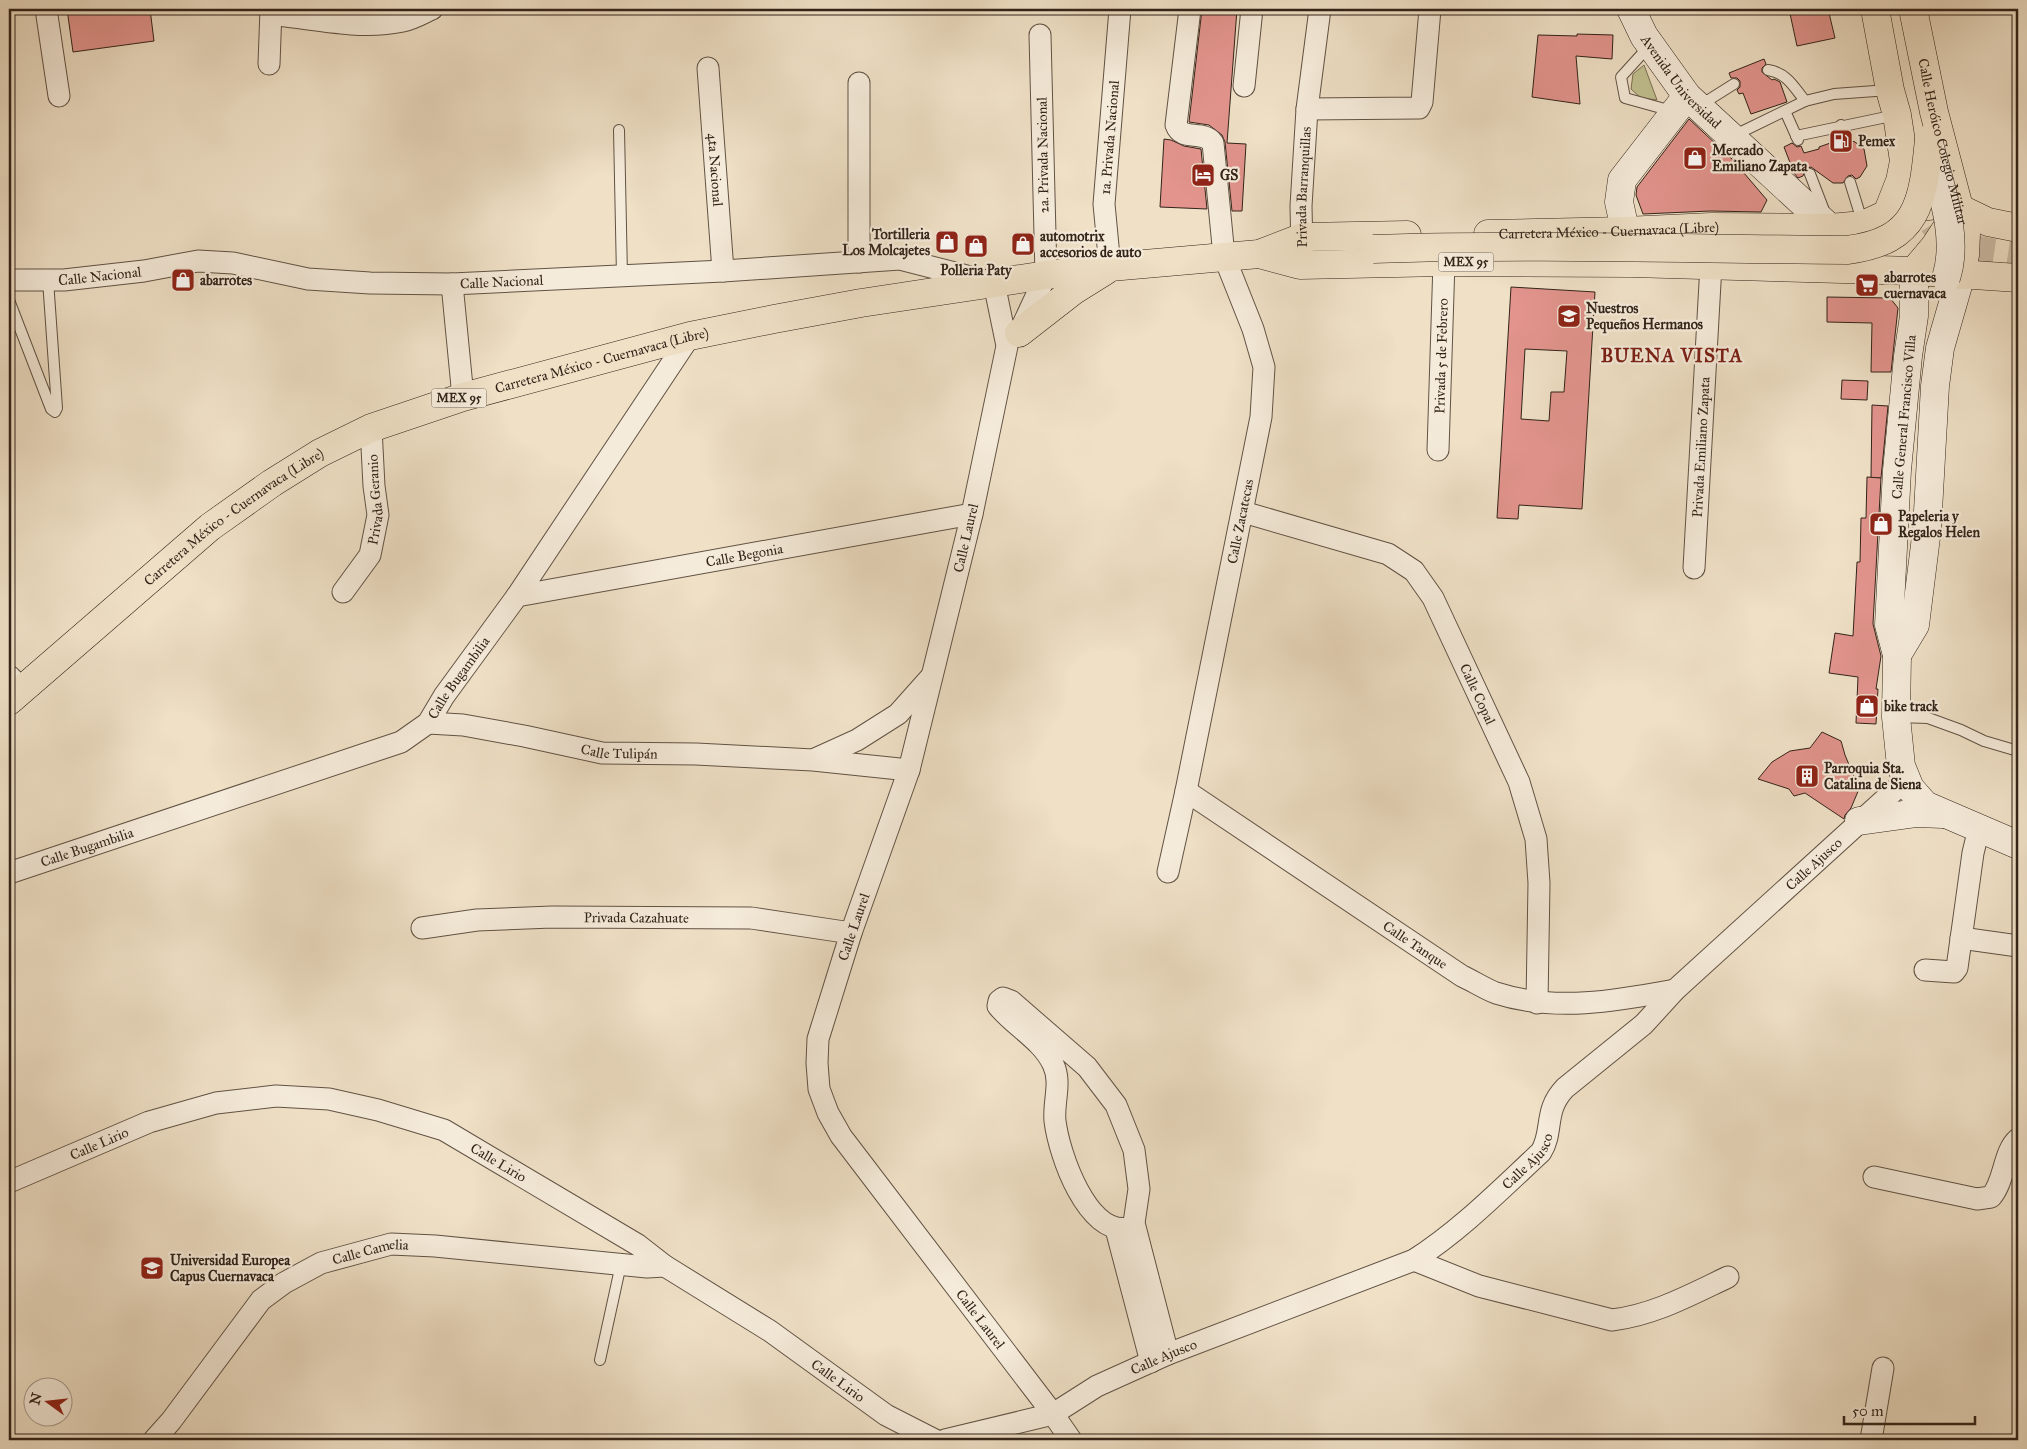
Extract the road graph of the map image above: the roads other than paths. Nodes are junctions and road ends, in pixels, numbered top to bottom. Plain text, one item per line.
1 (46, 9) edge
2 (432, 9) edge
3 (1120, 9) edge
4 (1190, 9) edge
5 (1252, 9) edge
6 (1320, 9) edge
7 (1430, 9) edge
8 (1631, 9) edge
9 (1875, 9) edge
10 (1888, 9) edge
11 (1901, 9) edge
12 (1913, 9) edge
13 (271, 11) edge
14 (1040, 35) dead end
15 (1650, 44) junction
16 (269, 64) dead end
17 (708, 68) dead end
18 (1768, 70) dead end
19 (860, 84) dead end
20 (1734, 84) dead end
21 (1244, 86) dead end
22 (59, 96) dead end
23 (1805, 101) junction
24 (1894, 102) junction
25 (1686, 104) junction
26 (1307, 109) junction
27 (1785, 111) junction
28 (1841, 125) junction
29 (619, 130) dead end
30 (1732, 137) junction
31 (1842, 138) dead end
32 (1929, 147) junction
33 (1810, 174) dead end
34 (1900, 181) junction
35 (1850, 182) dead end
36 (1959, 208) junction
37 (1875, 220) junction
38 (1830, 228) junction
39 (1977, 228) junction
40 (2018, 228) edge
41 (1625, 231) junction
42 (1302, 251) junction
43 (1224, 256) junction
44 (859, 262) junction
45 (1444, 262) junction
46 (1632, 263) junction
47 (1711, 266) junction
48 (1110, 267) junction
49 (1807, 269) junction
50 (723, 271) junction
51 (1914, 271) junction
52 (1046, 275) junction
53 (1961, 275) junction
54 (622, 276) junction
55 (2018, 278) edge
56 (9, 280) edge
57 (48, 280) junction
58 (994, 283) junction
59 (452, 284) junction
60 (9, 300) edge
61 (690, 336) junction
62 (1013, 339) junction
63 (463, 397) junction
64 (370, 428) junction
65 (1438, 450) dead end
66 (1243, 512) junction
67 (972, 514) junction
68 (1694, 568) dead end
69 (343, 592) dead end
70 (517, 596) junction
71 (1897, 655) junction
72 (934, 673) junction
73 (13, 689) edge
74 (1896, 717) junction
75 (428, 724) junction
76 (2018, 751) edge
77 (813, 760) junction
78 (909, 770) junction
79 (1906, 780) junction
80 (1186, 791) junction
81 (1943, 814) junction
82 (1859, 821) junction
83 (1979, 828) junction
84 (2018, 845) edge
85 (1168, 872) dead end
86 (9, 873) edge
87 (422, 928) dead end
88 (851, 934) junction
89 (1961, 938) junction
90 (2018, 946) edge
91 (1925, 970) dead end
92 (1675, 990) junction
93 (1537, 1003) junction
94 (1087, 1067) junction
95 (1058, 1080) junction
96 (2018, 1140) edge
97 (1874, 1177) dead end
98 (9, 1182) edge
99 (1125, 1226) junction
100 (1414, 1260) junction
101 (621, 1264) junction
102 (665, 1266) junction
103 (1728, 1277) dead end
104 (1159, 1358) junction
105 (600, 1360) dead end
106 (1883, 1368) dead end
107 (1053, 1414) junction
108 (154, 1440) edge
109 (935, 1440) edge
110 (945, 1440) edge
111 (1070, 1440) edge
112 (1871, 1440) edge

1 - 22 street
2 - 13 street
3 - 48 street, 1a. Privada Nacional
4 - 43 street, Calle Zacatecas
5 - 21 street
6 - 26 street, Privada Barranquillas
7 - 26 street, Privada Barranquillas
8 - 15 street, Avenida Universidad
9 - 24 main road
10 - 32 main road
11 - 32 main road
12 - 32 main road, Calle Heróico Colegio Militar
13 - 16 street
14 - 52 street, 2a. Privada Nacional
15 - 25 street, Avenida Universidad
15 - 25 lane
17 - 50 street, 4ta Nacional
18 - 23 lane
19 - 44 street
20 - 25 lane
23 - 24 lane
23 - 27 lane
24 - 28 lane
24 - 34 main road
25 - 30 street, Avenida Universidad
25 - 41 street
26 - 42 street, Privada Barranquillas
27 - 28 lane
27 - 30 lane
28 - 31 lane
29 - 54 lane
30 - 38 street, Avenida Universidad
32 - 34 main road
32 - 36 main road, Calle Heróico Colegio Militar
32 - 42 main road, bridge
32 - 71 street, bridge
33 - 38 lane
34 - 37 main road
35 - 37 lane
36 - 37 main road, Carretera México - Cuernavaca (Libre) / MEX 95
36 - 39 main road, MEX 95
36 - 51 main road
37 - 38 main road, Carretera México - Cuernavaca (Libre) / MEX 95
37 - 51 main road
38 - 41 main road, Carretera México - Cuernavaca (Libre) / MEX 95
38 - 49 main road
39 - 40 main road, MEX 95
39 - 51 main road
39 - 53 main road, Calle Heróico Colegio Militar
41 - 42 main road, Carretera México - Cuernavaca (Libre) / MEX 95
41 - 46 street
42 - 43 main road, Carretera México - Cuernavaca (Libre) / MEX 95
42 - 45 main road, Carretera México - Cuernavaca (Libre) / MEX 95
43 - 48 main road, Carretera México - Cuernavaca (Libre) / MEX 95
43 - 66 street, Calle Zacatecas
44 - 50 street, Calle Nacional
44 - 58 street, Calle Nacional
45 - 46 main road, Carretera México - Cuernavaca (Libre) / MEX 95
45 - 65 street, Privada 5 de Febrero
46 - 47 main road, Carretera México - Cuernavaca (Libre) / MEX 95
47 - 49 main road, Carretera México - Cuernavaca (Libre) / MEX 95
47 - 68 street, Privada Emiliano Zapata
48 - 52 main road, Carretera México - Cuernavaca (Libre) / MEX 95
48 - 62 main road
49 - 51 main road, Carretera México - Cuernavaca (Libre) / MEX 95
50 - 54 street, Calle Nacional
51 - 53 main road, MEX 95
51 - 71 street, Calle General Francisco Villa
52 - 58 main road, Carretera México - Cuernavaca (Libre) / MEX 95
52 - 62 street, Calle Laurel
53 - 55 main road, MEX 95
53 - 71 street, Calle General Francisco Villa
54 - 59 street, Calle Nacional
56 - 57 street, Calle Nacional
57 - 59 street, Calle Nacional
57 - 60 lane
58 - 61 main road, Carretera México - Cuernavaca (Libre) / MEX 95
58 - 62 street, Calle Laurel
59 - 63 street
61 - 63 main road, Carretera México - Cuernavaca (Libre) / MEX 95
61 - 70 street, Calle Bugambilia
62 - 67 street, Calle Laurel
63 - 64 main road, Carretera México - Cuernavaca (Libre) / MEX 95
64 - 69 street, Privada Geranio
64 - 73 main road, Carretera México - Cuernavaca (Libre) / MEX 95
66 - 80 street, Calle Zacatecas
66 - 93 street, Calle Copal
67 - 70 street, Calle Begonia
67 - 72 street, Calle Laurel
70 - 75 street, Calle Bugambilia
71 - 74 street, Calle General Francisco Villa
72 - 77 street, Calle Tulipán
72 - 78 street, Calle Laurel
74 - 76 lane
74 - 79 street, Calle General Francisco Villa
75 - 77 street, Calle Tulipán
75 - 86 street, Calle Bugambilia
77 - 78 street, Calle Tulipán
78 - 88 street, Calle Laurel
79 - 81 street, Calle General Francisco Villa
79 - 82 street, Calle Ajusco
80 - 85 street, Calle Zacatecas
80 - 93 street, Calle Tanque
81 - 82 street
81 - 83 street, Calle General Francisco Villa
82 - 92 street, Calle Ajusco
83 - 84 street, Calle General Francisco Villa
83 - 89 street
87 - 88 street, Privada Cazahuate
88 - 107 street, Calle Laurel
89 - 90 street
89 - 91 street
92 - 93 street, Calle Tanque
92 - 100 street, Calle Ajusco
94 - 95 street
94 - 95 street
94 - 99 street
95 - 99 street
96 - 97 street
98 - 102 street, Calle Lirio
99 - 104 street
100 - 103 street
100 - 104 street, Calle Ajusco
101 - 102 street, Calle Camelia
101 - 105 lane
101 - 108 street, Calle Camelia
102 - 109 street, Calle Lirio
104 - 107 street, Calle Ajusco
106 - 112 street
107 - 110 street, Calle Ajusco
107 - 111 street, Calle Laurel

